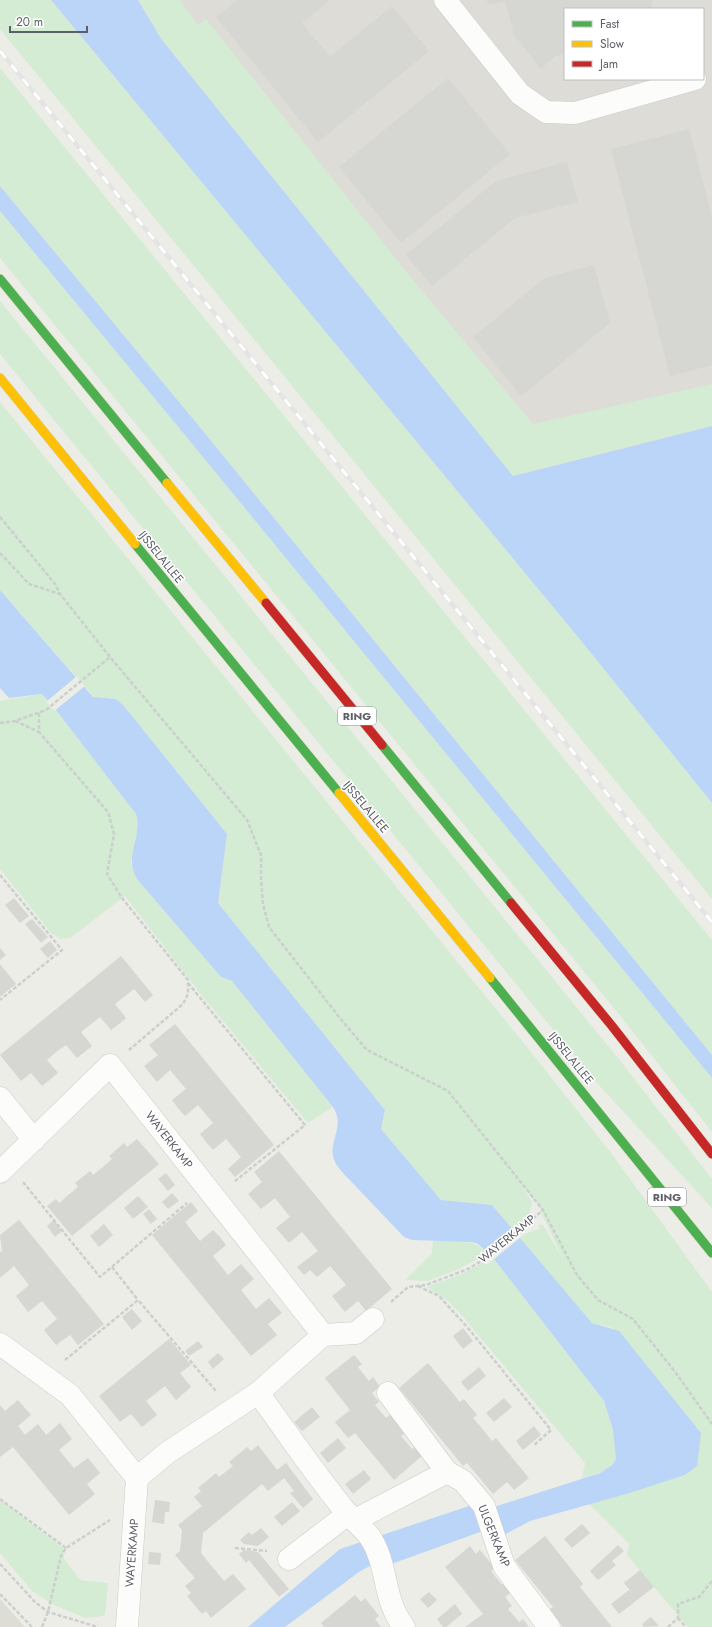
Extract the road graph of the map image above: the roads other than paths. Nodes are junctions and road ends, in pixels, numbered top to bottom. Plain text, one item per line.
1 (445, 0) edge
2 (690, 80) edge
3 (0, 279) edge
4 (0, 378) edge
5 (0, 1098) edge
6 (34, 1140) junction
7 (712, 1154) edge
8 (4, 1168) edge
9 (712, 1253) edge
10 (373, 1319) road end
11 (323, 1335) junction
12 (0, 1344) edge
13 (258, 1392) junction
14 (388, 1393) dead end
15 (447, 1472) junction
16 (137, 1478) junction
17 (352, 1517) junction
18 (289, 1560) road end
19 (127, 1627) edge
20 (404, 1627) edge
21 (549, 1627) edge

1 - 2 street
3 - 7 main road, RING
4 - 9 main road, IJSSELALLEE / RING
5 - 6 street
6 - 8 street
6 - 11 street, WAYERKAMP
10 - 11 street
11 - 13 street
12 - 16 street
13 - 16 street
13 - 17 street
14 - 15 street, ULGERKAMP
15 - 17 street
15 - 21 street, ULGERKAMP
16 - 19 street, WAYERKAMP
17 - 18 street
17 - 20 street

